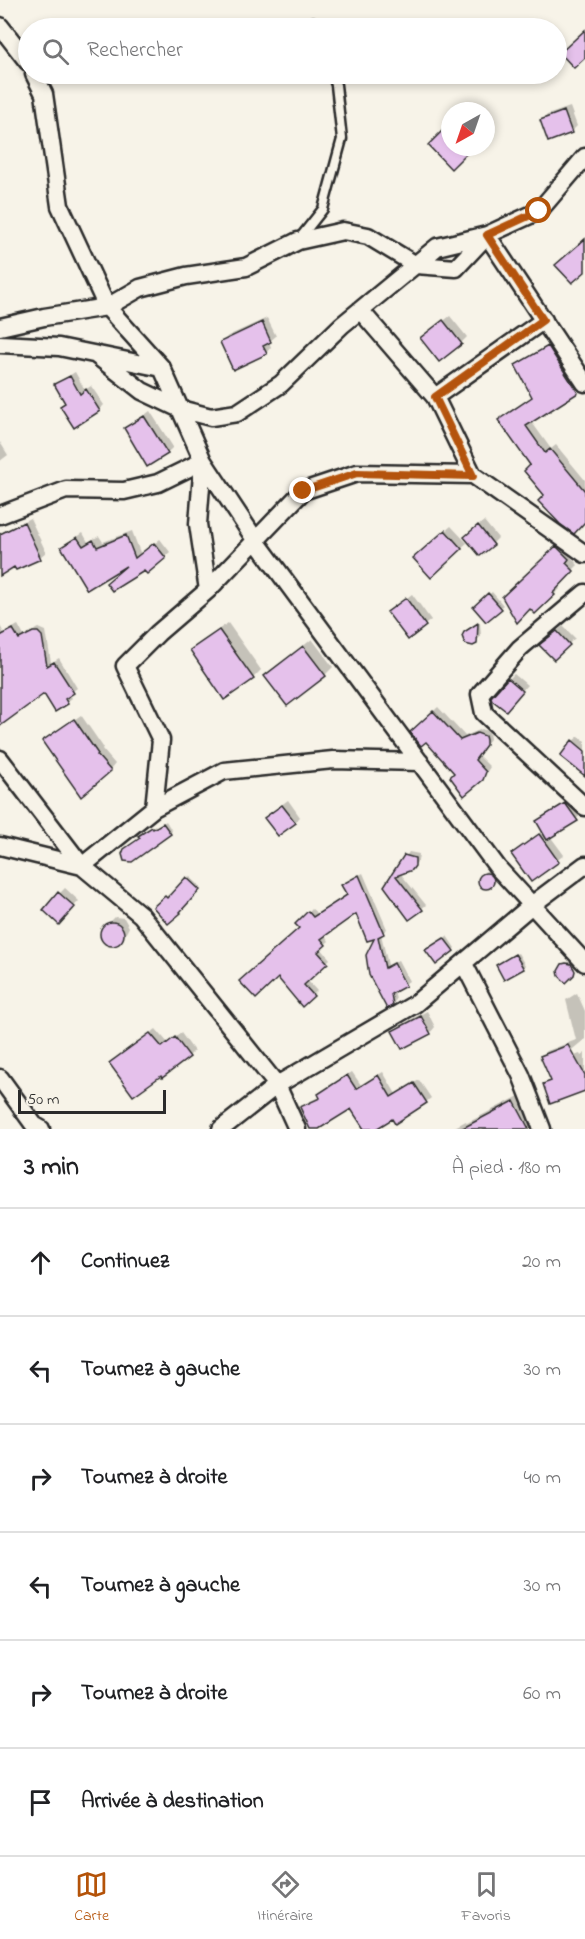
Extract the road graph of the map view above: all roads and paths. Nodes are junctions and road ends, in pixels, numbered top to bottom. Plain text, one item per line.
1 (0, 26) edge
2 (18, 49) edge
3 (39, 84) edge
4 (336, 84) edge
5 (585, 157) edge
6 (487, 235) junction
7 (297, 241) junction
8 (416, 264) junction
9 (107, 307) junction
10 (360, 310) junction
11 (543, 320) junction
12 (0, 327) edge
13 (0, 344) edge
14 (96, 355) junction
15 (162, 368) junction
16 (585, 383) edge
17 (435, 397) junction
18 (180, 410) junction
19 (203, 461) junction
20 (473, 476) junction
21 (0, 515) edge
22 (256, 541) junction
23 (585, 554) edge
24 (208, 590) junction
25 (585, 593) edge
26 (0, 759) edge
27 (420, 762) junction
28 (585, 807) edge
29 (154, 808) junction
30 (0, 846) edge
31 (585, 865) edge
32 (82, 866) junction
33 (533, 904) junction
34 (464, 963) junction
35 (585, 963) edge
36 (0, 1078) edge
37 (277, 1085) junction
38 (41, 1129) edge
39 (221, 1129) edge
40 (297, 1129) edge
41 (542, 1129) edge

1 - 2 street
3 - 9 street
4 - 7 lane
5 - 6 street
6 - 8 street
6 - 8 street
6 - 11 street
7 - 8 street
7 - 9 street
8 - 10 street
9 - 12 street
9 - 15 street
10 - 17 street
10 - 18 street
11 - 16 street
11 - 17 street
13 - 14 street
14 - 15 street
14 - 18 street
15 - 18 street
17 - 20 street
18 - 19 street
19 - 21 street
19 - 22 street
19 - 24 street
20 - 22 street
20 - 23 street
22 - 24 street
22 - 27 street
24 - 29 street
25 - 28 street
26 - 32 street
27 - 29 street
27 - 33 street
29 - 32 street
30 - 32 street
31 - 33 street
32 - 37 street
33 - 34 street
33 - 35 street
34 - 37 street
34 - 41 street
36 - 38 street
37 - 39 street
37 - 40 street

